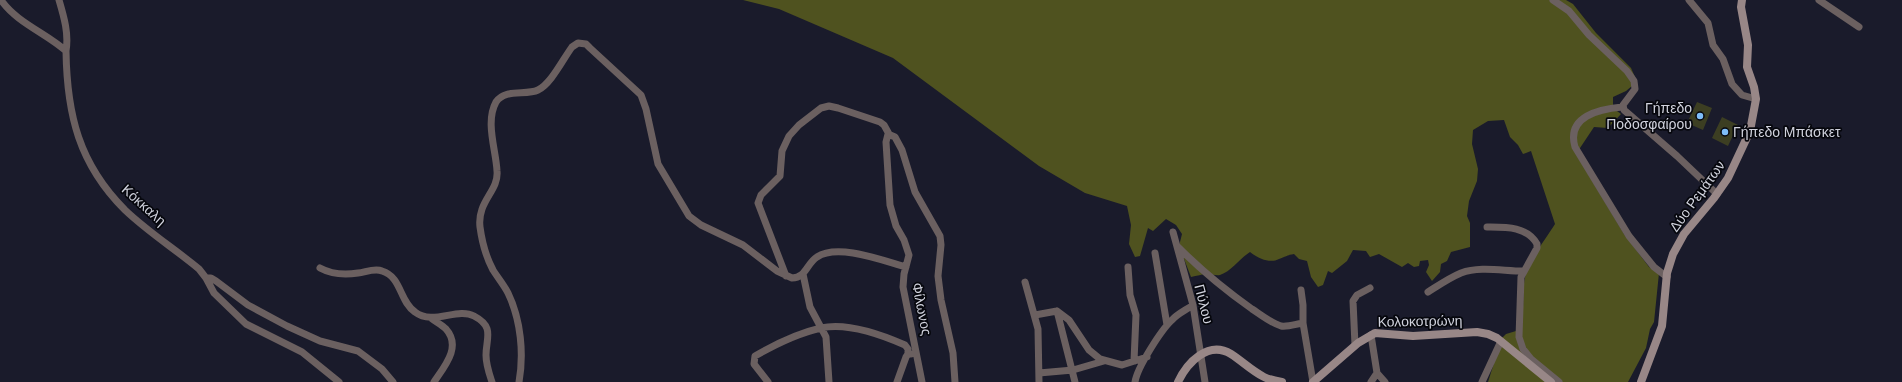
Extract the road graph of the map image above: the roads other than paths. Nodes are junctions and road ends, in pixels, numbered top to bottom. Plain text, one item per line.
1 (1, 0) edge
2 (59, 0) edge
3 (1553, 0) edge
4 (1689, 0) edge
5 (1742, 0) edge
6 (1819, 0) edge
7 (1859, 27) dead end
8 (66, 51) junction
9 (1756, 100) junction
10 (1622, 107) junction
11 (892, 136) junction
12 (1717, 194) junction
13 (1487, 227) dead end
14 (1173, 232) dead end
15 (1177, 246) junction
16 (1155, 253) dead end
17 (906, 267) junction
18 (1128, 267) dead end
19 (320, 268) dead end
20 (1522, 271) junction
21 (803, 274) junction
22 (786, 276) junction
23 (1667, 277) junction
24 (206, 278) junction
25 (1025, 282) dead end
26 (1370, 288) dead end
27 (1301, 290) dead end
28 (1428, 292) dead end
29 (1192, 305) junction
30 (1057, 312) junction
31 (1035, 315) junction
32 (431, 318) junction
33 (1303, 323) junction
34 (1167, 325) junction
35 (821, 328) junction
36 (1371, 335) junction
37 (1501, 341) junction
38 (1355, 345) junction
39 (908, 354) junction
40 (1202, 354) junction
41 (918, 355) junction
42 (1147, 356) junction
43 (1104, 361) junction
44 (1134, 361) junction
45 (1073, 370) junction
46 (1377, 372) junction
47 (1039, 373) junction
48 (339, 382) edge
49 (393, 382) edge
50 (434, 382) edge
51 (492, 382) edge
52 (519, 382) edge
53 (768, 382) edge
54 (829, 382) edge
55 (897, 382) edge
56 (922, 382) edge
57 (955, 382) edge
58 (1039, 382) edge
59 (1075, 382) edge
60 (1136, 382) edge
61 (1178, 382) edge
62 (1205, 382) edge
63 (1282, 382) edge
64 (1313, 382) edge
65 (1371, 382) edge
66 (1385, 382) edge
67 (1482, 382) edge
68 (1551, 382) edge
69 (1559, 382) edge
70 (1641, 382) edge

1 - 8 street
2 - 8 street, Κόκκαλη
3 - 10 street
4 - 9 street
5 - 9 street, Δύο Ρεμάτων
6 - 7 street
8 - 24 street, Κόκκαλη
9 - 12 street, Δύο Ρεμάτων
10 - 12 street
10 - 23 street
11 - 17 street, Φίλωνος
11 - 22 street
11 - 57 street
12 - 23 street, Δύο Ρεμάτων
13 - 20 street
14 - 15 street, Πύλου
15 - 29 street, Πύλου
15 - 33 street
16 - 34 street
17 - 21 street
17 - 41 street, Φίλωνος
18 - 44 street
19 - 32 street
20 - 28 street
20 - 69 street
21 - 22 street
21 - 35 street
22 - 52 street
23 - 70 street, Δύο Ρεμάτων
24 - 48 street, Κόκκαλη
24 - 49 street
25 - 31 street
26 - 38 street
27 - 33 street
29 - 34 street
29 - 40 street, Πύλου
30 - 31 street
30 - 43 street
30 - 45 street
31 - 47 street
32 - 50 street
32 - 51 street
33 - 64 street
34 - 42 street
35 - 39 street
35 - 53 street
35 - 54 street
36 - 37 street, Κολοκοτρώνη
36 - 38 street, Κολοκοτρώνη
36 - 46 street
37 - 67 street
37 - 68 street, Κολοκοτρώνη
38 - 64 street, Κολοκοτρώνη
39 - 41 street
39 - 55 street
40 - 61 street
40 - 62 street, Πύλου
40 - 63 street
41 - 56 street, Φίλωνος
42 - 44 street
42 - 60 street
43 - 44 street
43 - 45 street
45 - 47 street
45 - 59 street
46 - 65 street
46 - 66 street
47 - 58 street

